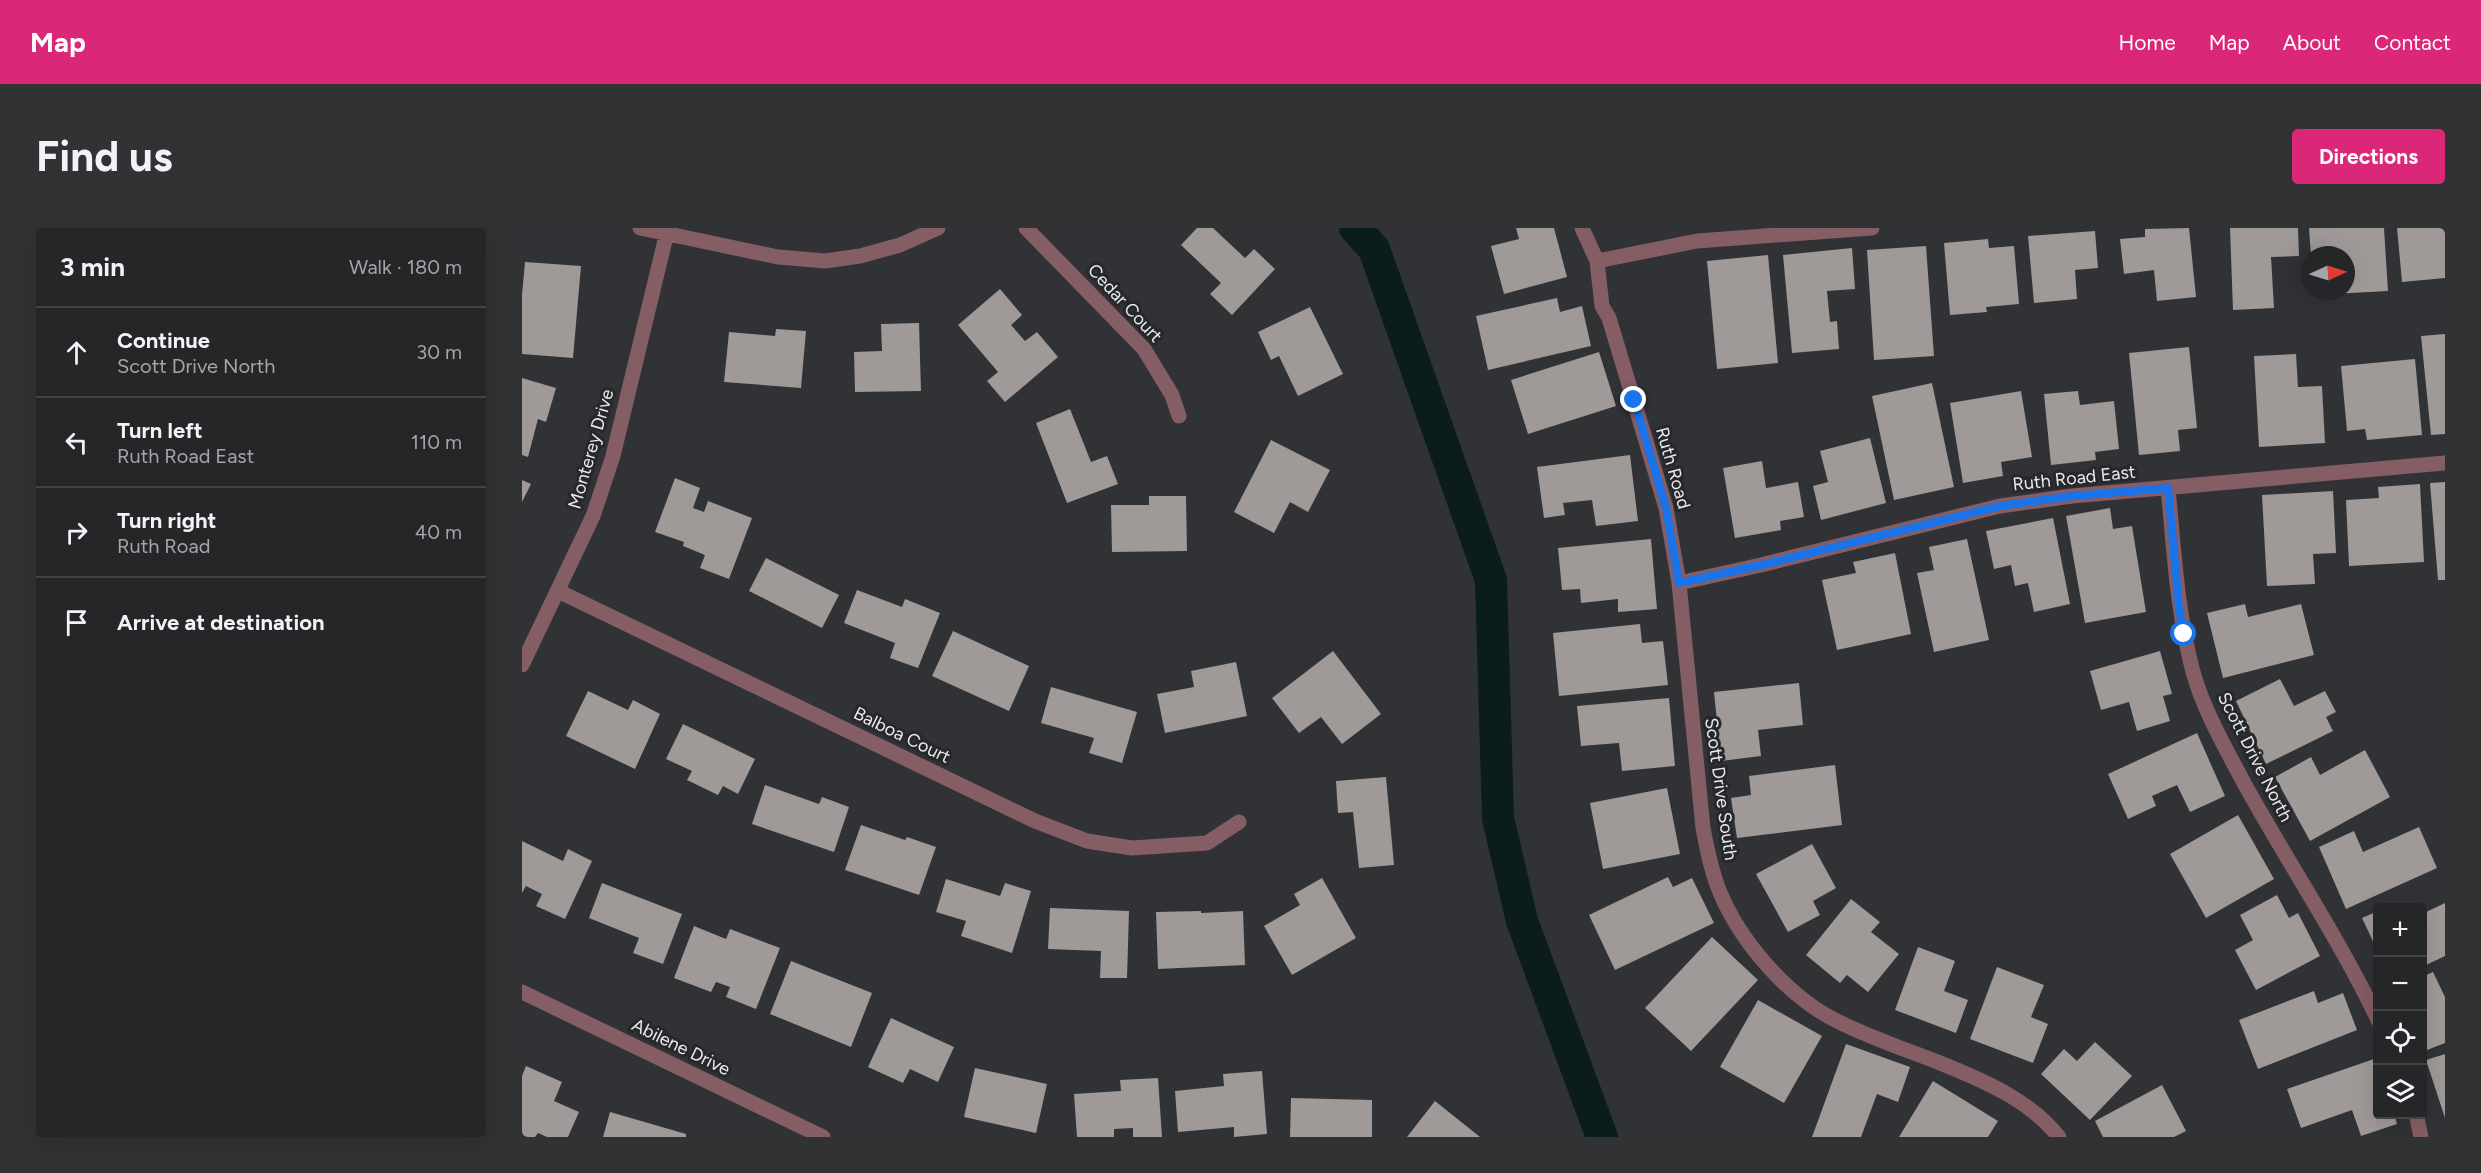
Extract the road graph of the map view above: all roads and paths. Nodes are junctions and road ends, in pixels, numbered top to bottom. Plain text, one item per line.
1 (640, 228) edge
2 (938, 228) edge
3 (1026, 228) edge
4 (1582, 228) edge
5 (1872, 228) edge
6 (668, 231) edge
7 (1597, 261) junction
8 (1179, 416) dead end
9 (2445, 463) edge
10 (2168, 488) junction
11 (1679, 583) junction
12 (558, 591) junction
13 (522, 665) edge
14 (1239, 822) dead end
15 (522, 992) edge
16 (2374, 1011) edge
17 (2417, 1119) edge
18 (823, 1137) edge
19 (2059, 1137) edge
20 (2421, 1137) edge

1 - 6 street
2 - 6 street
3 - 8 street, Cedar Court
4 - 7 street, Ruth Road
5 - 7 street
6 - 12 street, Monterey Drive
7 - 11 street, Ruth Road
9 - 10 street, Ruth Road East
10 - 11 street, Ruth Road East
10 - 16 street, Scott Drive North
11 - 19 street, Scott Drive South
12 - 13 street, Monterey Drive
12 - 14 street, Balboa Court
15 - 18 street, Abilene Drive
17 - 20 street

